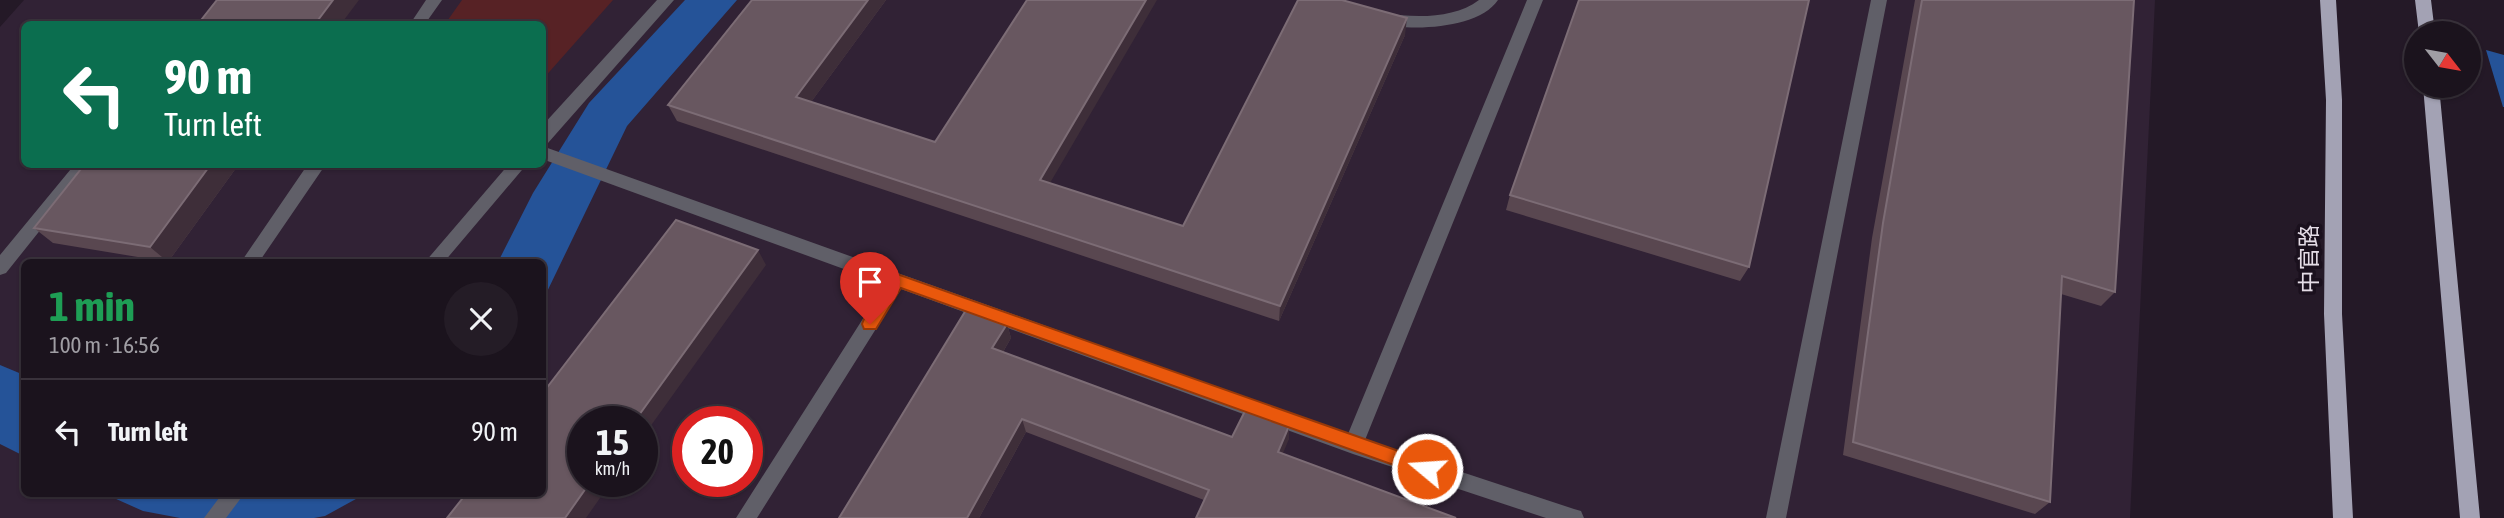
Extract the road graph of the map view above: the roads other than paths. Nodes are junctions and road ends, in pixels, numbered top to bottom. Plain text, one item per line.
1 (434, 0) edge
2 (666, 0) edge
3 (1490, 0) edge
4 (1535, 0) edge
5 (1879, 0) edge
6 (2328, 0) edge
7 (2423, 0) edge
8 (1365, 14) edge
9 (419, 21) edge
10 (2426, 21) edge
11 (2432, 98) edge
12 (546, 134) edge
13 (546, 153) edge
14 (82, 168) edge
15 (315, 168) edge
16 (516, 168) edge
17 (252, 259) edge
18 (437, 259) edge
19 (0, 268) edge
20 (897, 280) junction
21 (1353, 445) junction
22 (232, 497) edge
23 (214, 518) edge
24 (746, 518) edge
25 (1573, 518) edge
26 (1776, 518) edge
27 (2343, 518) edge
28 (2470, 518) edge

1 - 9 lane
2 - 12 lane
3 - 8 lane
4 - 21 lane
5 - 26 lane
6 - 27 main road, 中官路
7 - 10 main road
11 - 28 main road
13 - 20 lane
14 - 19 lane
15 - 17 lane
16 - 18 lane
20 - 21 lane
20 - 24 lane
21 - 25 lane
22 - 23 lane

